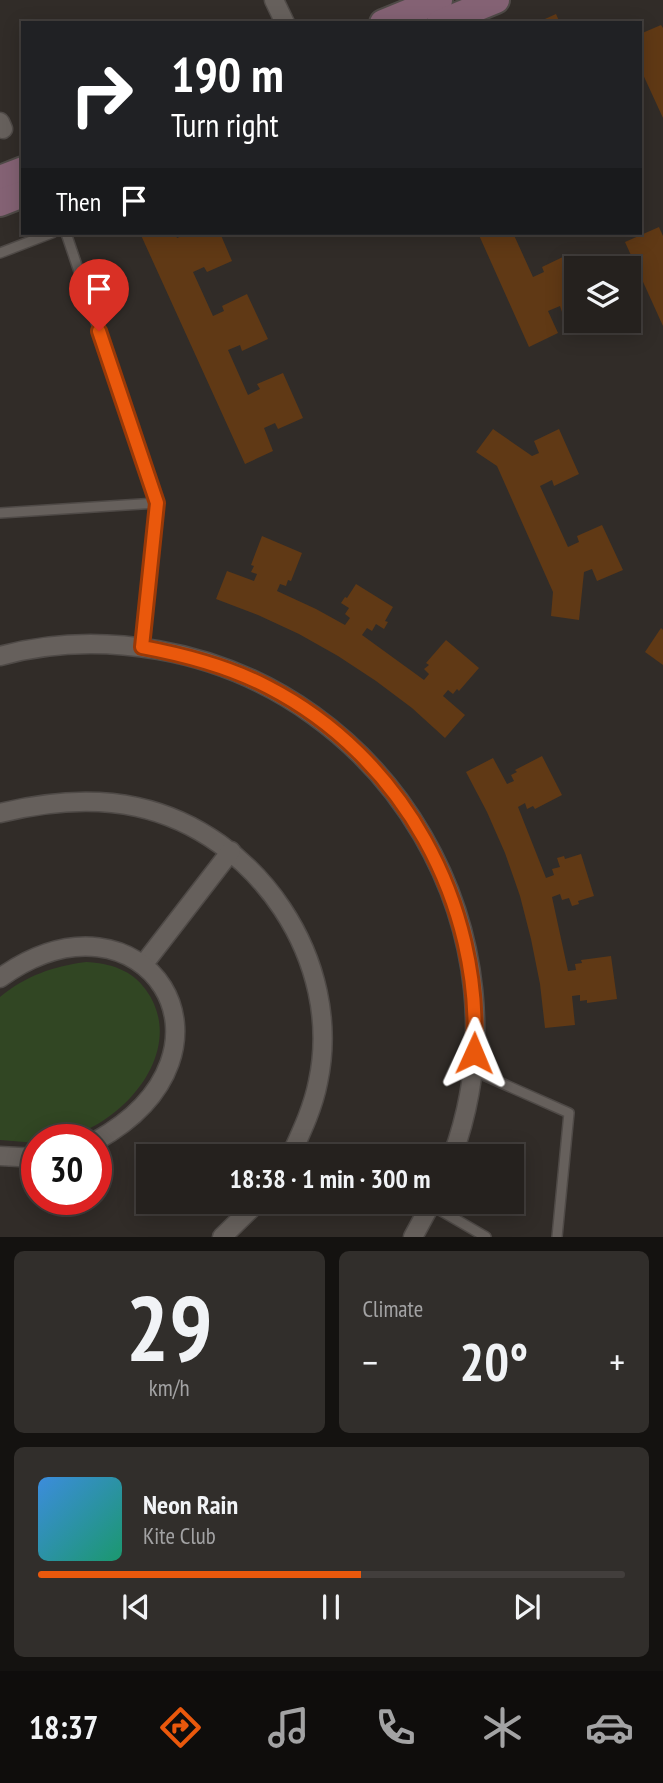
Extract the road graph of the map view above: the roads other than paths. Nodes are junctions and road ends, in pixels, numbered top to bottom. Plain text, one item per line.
1 (274, 0) edge
2 (439, 0) edge
3 (496, 0) edge
4 (284, 21) edge
5 (388, 21) edge
6 (445, 21) edge
7 (21, 171) edge
8 (0, 179) edge
9 (21, 195) edge
10 (0, 203) edge
11 (47, 235) edge
12 (66, 235) edge
13 (0, 253) edge
14 (157, 503) junction
15 (0, 513) edge
16 (142, 647) junction
17 (0, 656) edge
18 (0, 813) edge
19 (231, 851) junction
20 (144, 965) junction
21 (0, 978) edge
22 (472, 1070) junction
23 (112, 1131) edge
24 (296, 1144) edge
25 (456, 1144) edge
26 (0, 1156) edge
27 (21, 1157) edge
28 (246, 1214) edge
29 (425, 1214) edge
30 (449, 1214) edge
31 (222, 1237) edge
32 (413, 1237) edge
33 (486, 1237) edge
34 (556, 1237) edge

1 - 4 street
2 - 5 main road
3 - 6 main road
7 - 8 main road
9 - 10 main road
11 - 13 lane
12 - 14 lane
14 - 15 lane
14 - 16 lane
16 - 17 street
16 - 22 street
18 - 19 street
19 - 20 street
19 - 24 street
20 - 21 street
20 - 23 street
22 - 25 street
22 - 34 lane
26 - 27 street
28 - 31 street
29 - 32 street
30 - 33 lane

